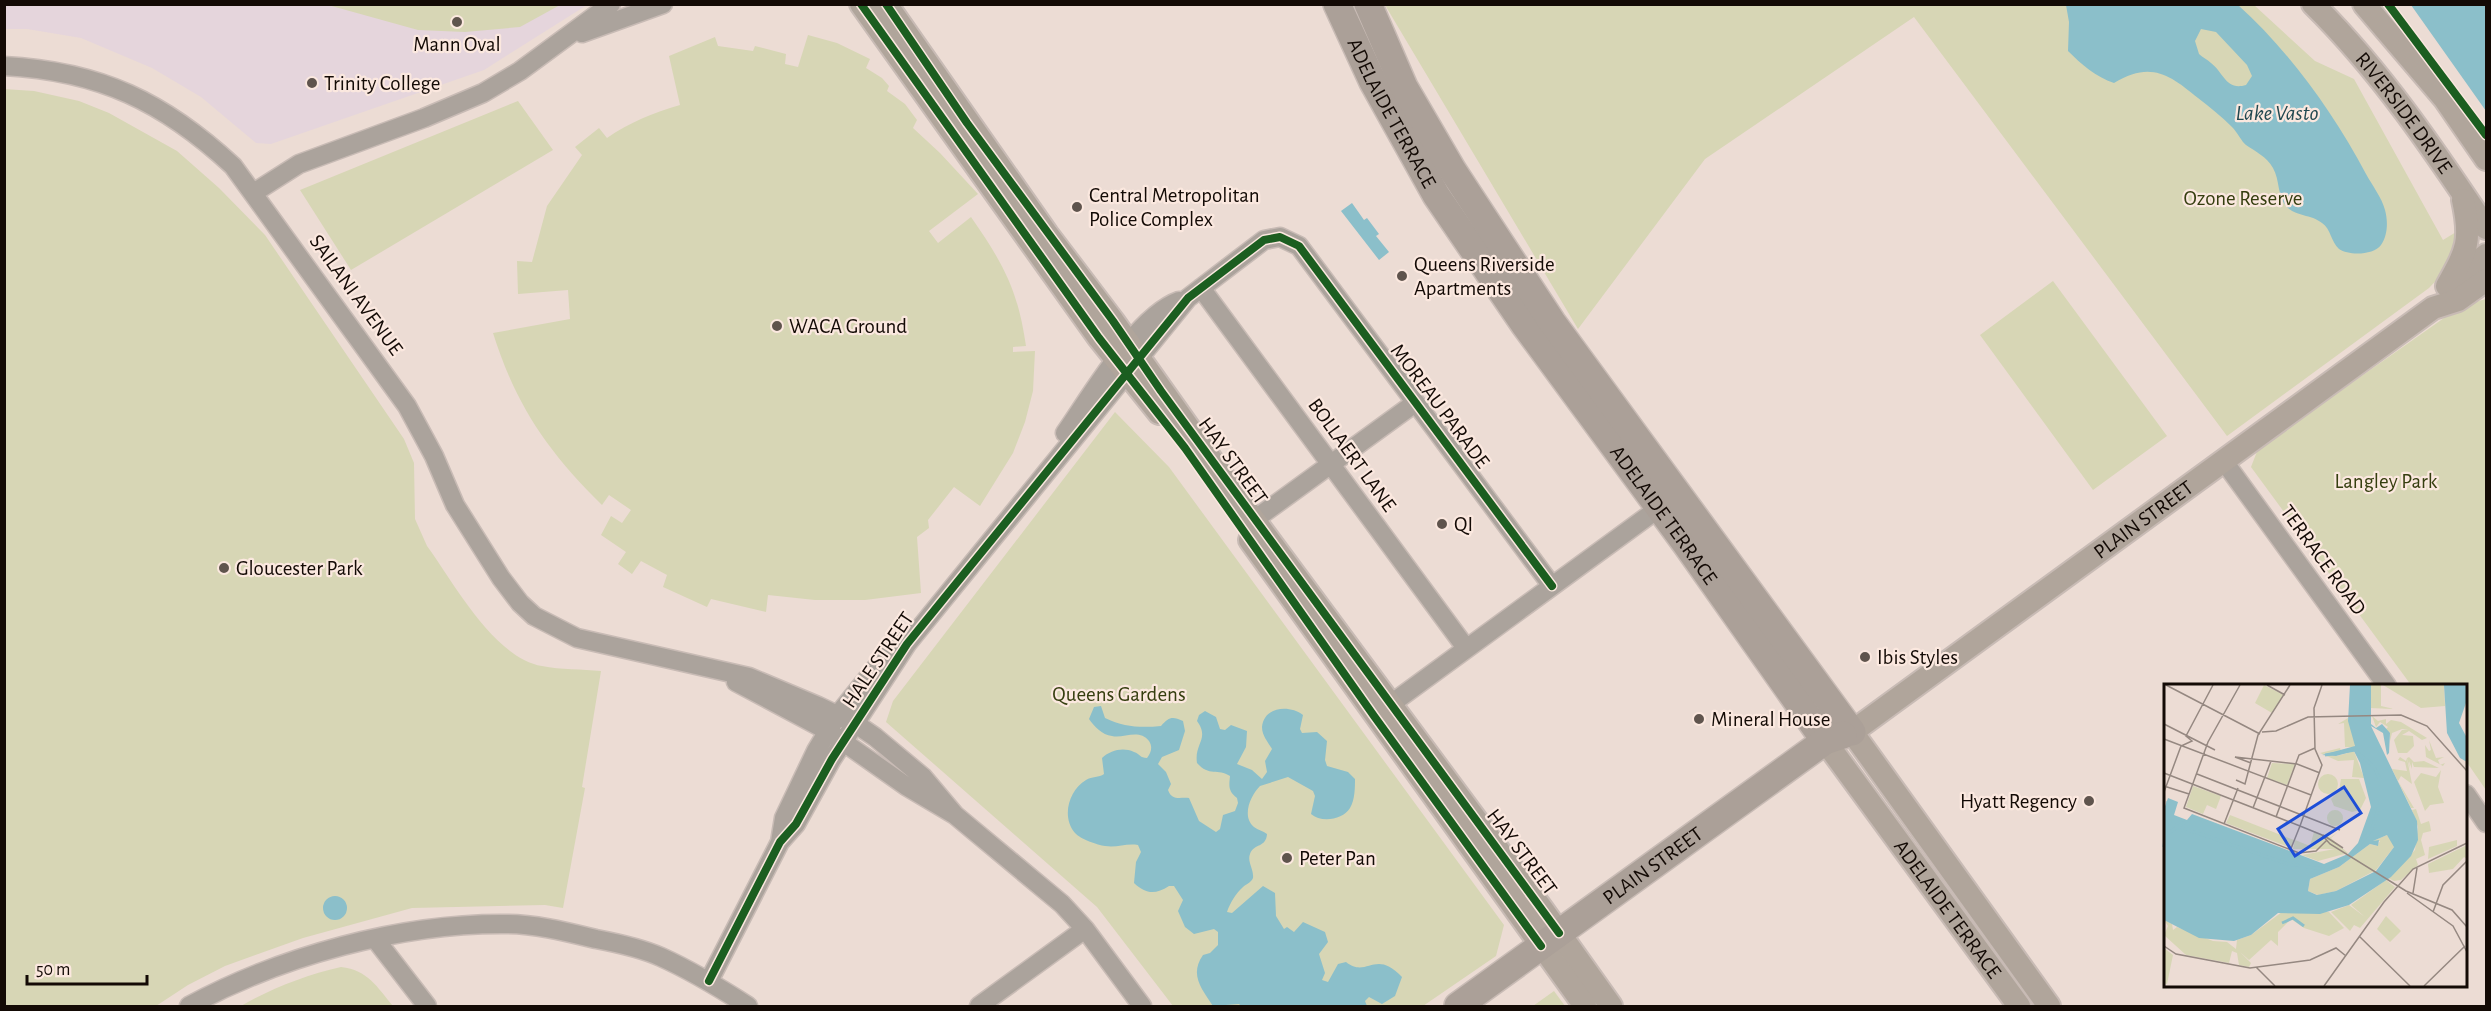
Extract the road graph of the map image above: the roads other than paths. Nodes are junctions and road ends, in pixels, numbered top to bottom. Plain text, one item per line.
1 (611, 4) edge
2 (663, 4) edge
3 (861, 4) edge
4 (886, 4) edge
5 (1337, 4) edge
6 (1368, 4) edge
7 (2313, 4) edge
8 (2364, 4) edge
9 (566, 39) junction
10 (4, 66) edge
11 (2487, 159) edge
12 (2461, 190) junction
13 (255, 192) junction
14 (2487, 228) edge
15 (2487, 255) edge
16 (2487, 280) edge
17 (2487, 291) edge
18 (1194, 293) junction
19 (2452, 293) junction
20 (1127, 358) junction
21 (1415, 403) junction
22 (2223, 460) junction
23 (1331, 464) junction
24 (1659, 507) junction
25 (1254, 520) junction
26 (1552, 586) junction
27 (1466, 648) junction
28 (2386, 684) edge
29 (1382, 710) junction
30 (856, 724) junction
31 (836, 729) junction
32 (1852, 732) junction
33 (1830, 748) junction
34 (2467, 795) edge
35 (955, 815) junction
36 (2487, 823) edge
37 (1085, 929) junction
38 (376, 940) junction
39 (1556, 947) junction
40 (709, 981) junction
41 (189, 1006) edge
42 (427, 1006) edge
43 (748, 1006) edge
44 (979, 1006) edge
45 (1142, 1006) edge
46 (1458, 1006) edge
47 (1488, 1006) edge
48 (1585, 1006) edge
49 (1611, 1006) edge
50 (2019, 1006) edge
51 (2049, 1006) edge

1 - 9 street
2 - 9 street
3 - 20 main road, HAY STREET
4 - 20 main road, HAY STREET
5 - 24 highway, ADELAIDE TERRACE
6 - 32 highway, ADELAIDE TERRACE
7 - 12 main road, RIVERSIDE DRIVE
8 - 11 main road, RIVERSIDE DRIVE
9 - 13 street
10 - 13 street, SAILANI AVENUE
12 - 14 main road, RIVERSIDE DRIVE
12 - 19 main road
13 - 31 street, SAILANI AVENUE
15 - 19 main road, PLAIN STREET
16 - 19 main road, PLAIN STREET
17 - 19 main road
18 - 20 street
18 - 21 street, MOREAU PARADE
18 - 23 street, BOLLAERT LANE
19 - 22 main road, PLAIN STREET
20 - 25 main road, HAY STREET
20 - 29 main road, HAY STREET
20 - 30 street, HALE STREET
20 - 31 street, HALE STREET
21 - 23 street
21 - 26 street, MOREAU PARADE
22 - 28 street, TERRACE ROAD
22 - 32 main road, PLAIN STREET
23 - 25 street
23 - 27 street, BOLLAERT LANE
24 - 26 street
24 - 33 highway, ADELAIDE TERRACE
25 - 29 main road, HAY STREET
26 - 27 street
27 - 29 street
29 - 39 main road, HAY STREET
30 - 31 street
30 - 35 street
31 - 35 street
31 - 40 street, HALE STREET
32 - 33 highway, PLAIN STREET
32 - 51 main road, ADELAIDE TERRACE
33 - 39 highway, PLAIN STREET
33 - 50 main road, ADELAIDE TERRACE
34 - 36 street
35 - 37 street
37 - 44 street
37 - 45 street
38 - 40 street
38 - 41 street
38 - 42 street
39 - 46 highway, PLAIN STREET
39 - 47 highway, PLAIN STREET
39 - 48 main road, HAY STREET
39 - 49 main road, HAY STREET
40 - 43 street

